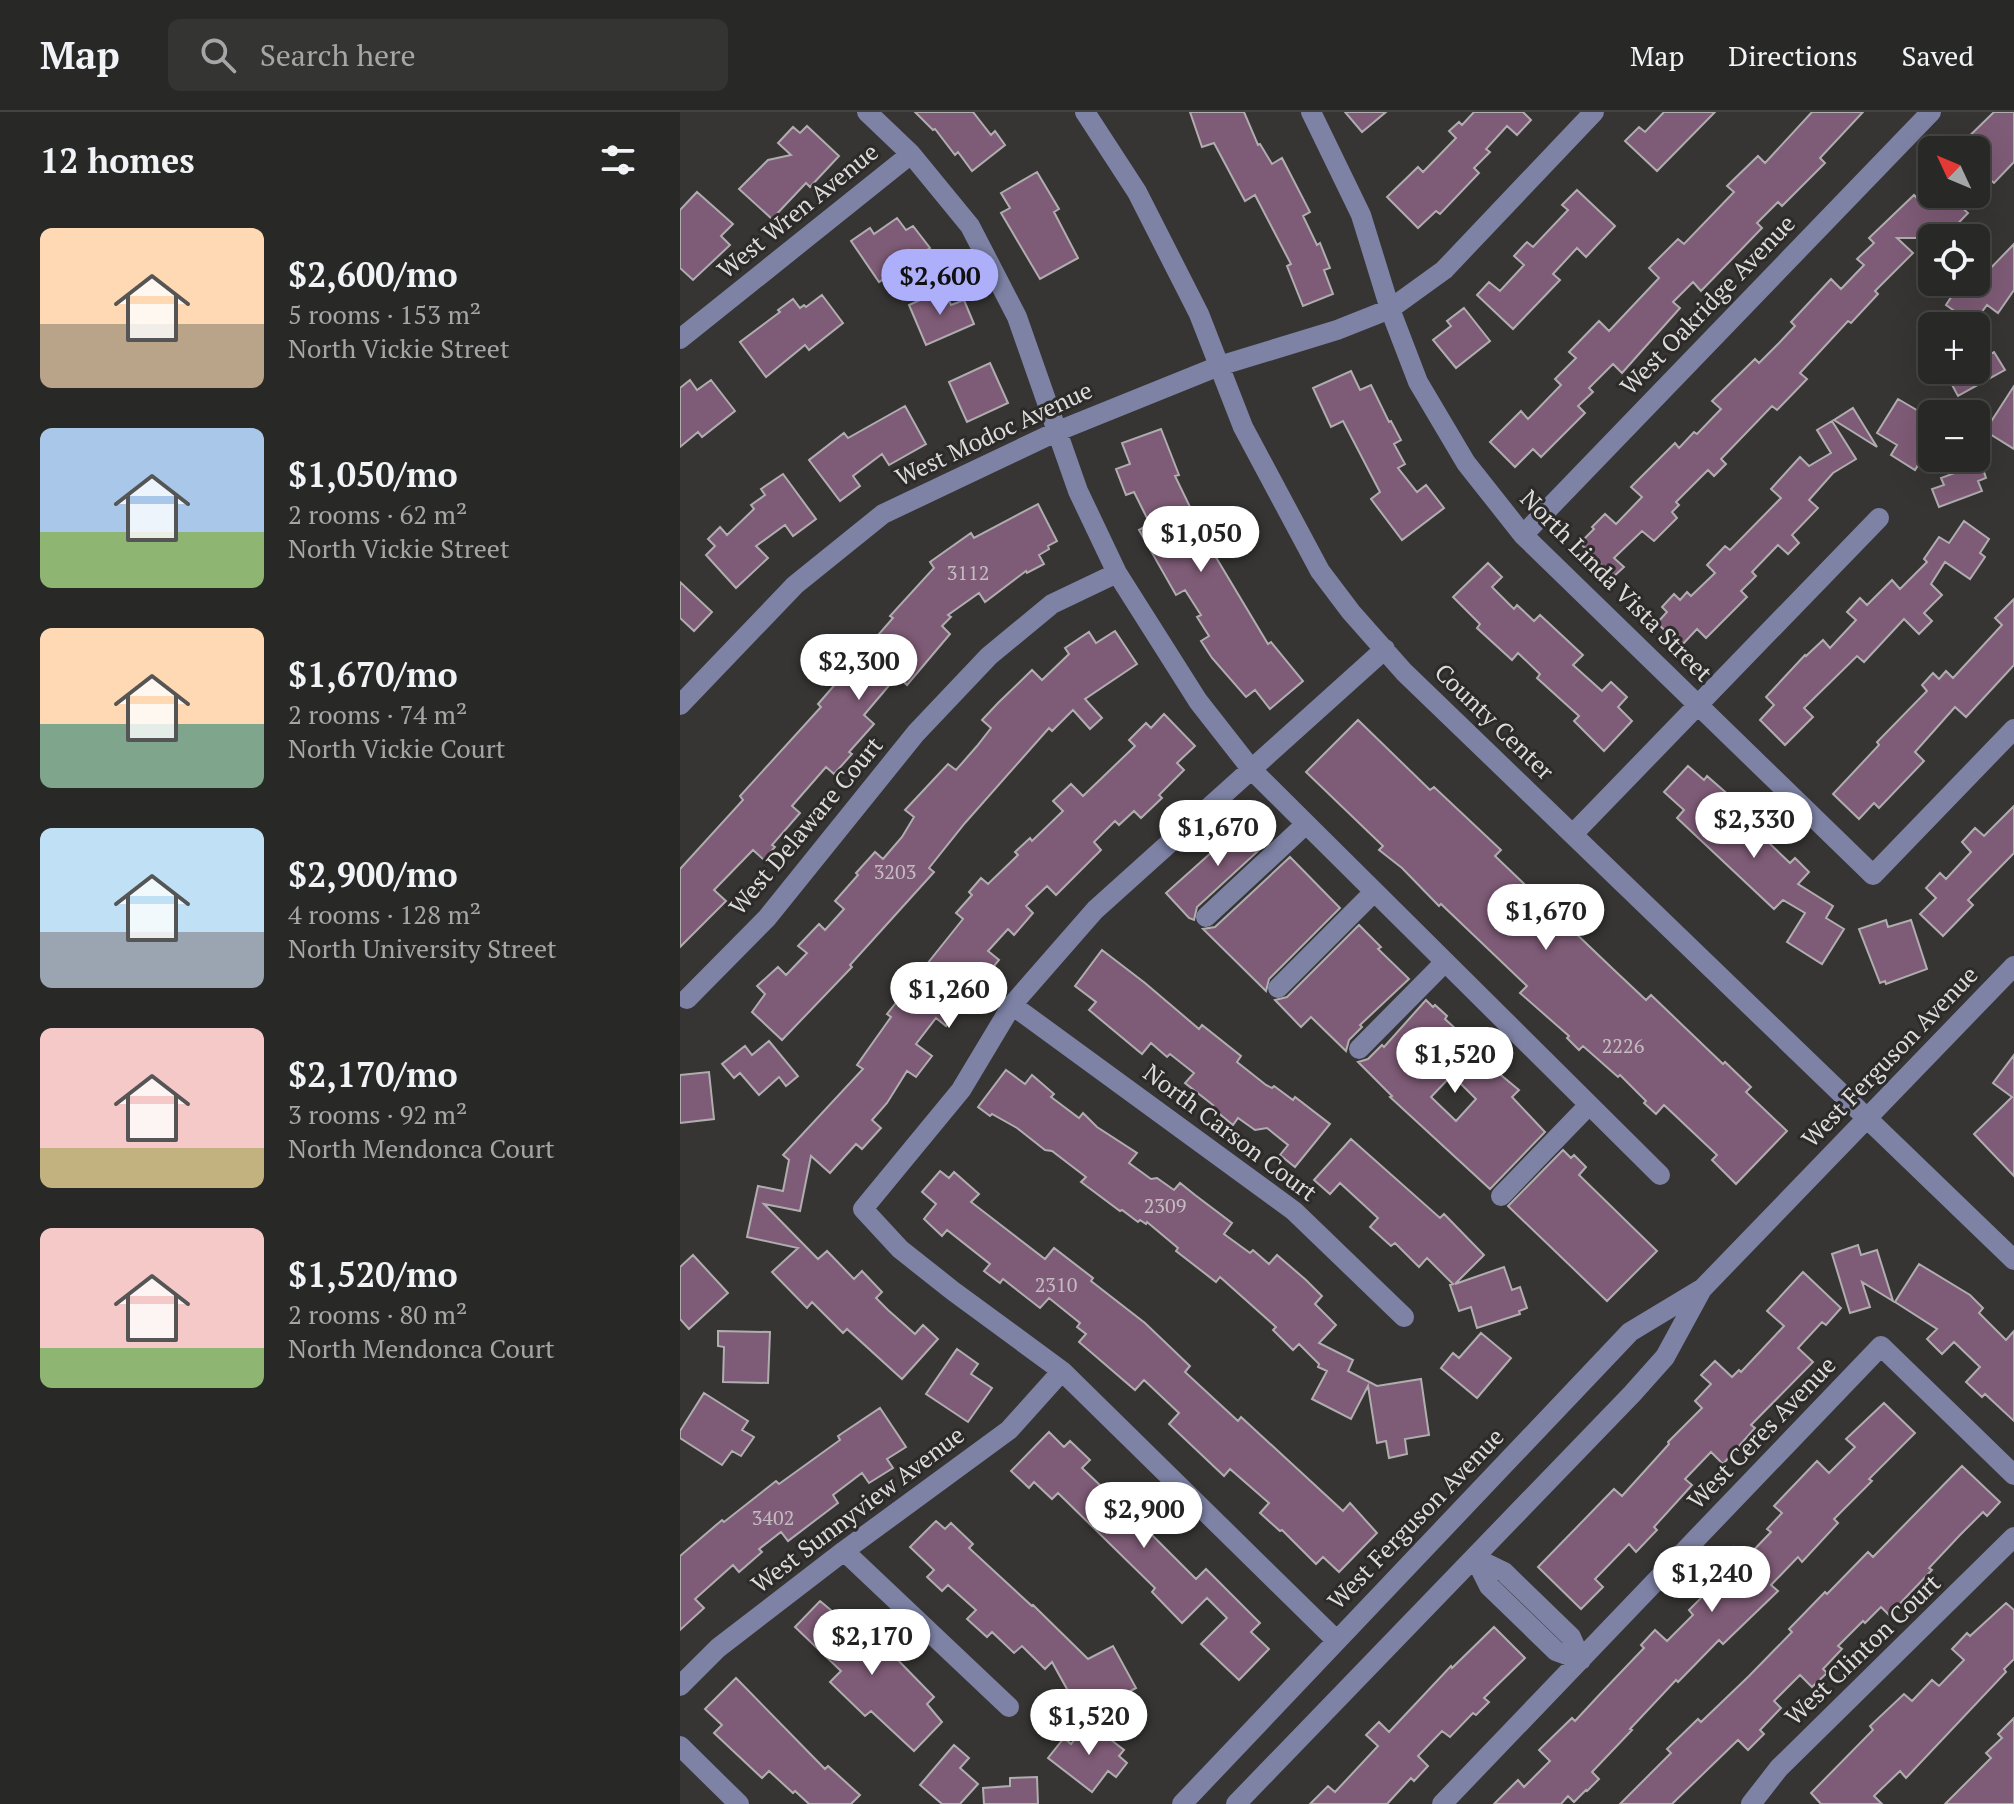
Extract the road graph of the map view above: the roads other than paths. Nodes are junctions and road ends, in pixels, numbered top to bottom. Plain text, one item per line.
1 (867, 112) edge
2 (1085, 112) edge
3 (1311, 112) edge
4 (1594, 112) edge
5 (1931, 112) edge
6 (911, 154) junction
7 (1390, 309) junction
8 (680, 339) edge
9 (1219, 366) junction
10 (1058, 431) junction
11 (1879, 518) dead end
12 (1523, 535) junction
13 (1117, 573) junction
14 (1385, 649) junction
15 (680, 705) edge
16 (1697, 705) junction
17 (2014, 729) edge
18 (1252, 770) junction
19 (1306, 824) junction
20 (1573, 834) junction
21 (1374, 892) junction
22 (1206, 917) dead end
23 (1445, 962) junction
24 (2014, 966) edge
25 (1278, 988) dead end
26 (687, 999) dead end
27 (1012, 1005) junction
28 (1359, 1049) dead end
29 (1589, 1105) junction
30 (1867, 1119) junction
31 (1660, 1175) dead end
32 (1501, 1196) dead end
33 (2014, 1260) edge
34 (1703, 1288) junction
35 (1404, 1317) dead end
36 (1062, 1371) junction
37 (2014, 1475) edge
38 (2014, 1537) edge
39 (844, 1551) junction
40 (1475, 1558) junction
41 (1336, 1640) junction
42 (1581, 1660) junction
43 (680, 1686) edge
44 (1009, 1707) dead end
45 (680, 1746) edge
46 (739, 1804) edge
47 (1182, 1804) edge
48 (1236, 1804) edge
49 (1442, 1804) edge
50 (1751, 1804) edge

1 - 6 street
2 - 9 street, County Center
3 - 7 street, North Linda Vista Street
4 - 7 street, West Modoc Avenue
5 - 12 street, West Oakridge Avenue
6 - 8 street, West Wren Avenue
6 - 10 street
7 - 9 street, West Modoc Avenue
7 - 12 street, North Linda Vista Street
9 - 10 street, West Modoc Avenue
9 - 14 street, County Center
10 - 13 street
10 - 15 street, West Modoc Avenue
11 - 16 street
12 - 16 street, North Linda Vista Street
13 - 18 street
13 - 26 street, West Delaware Court
14 - 18 street
14 - 20 street, County Center
16 - 17 street, North Linda Vista Street
16 - 20 street
18 - 19 street
18 - 27 street
19 - 21 street
19 - 22 street
20 - 30 street, County Center
21 - 23 street
21 - 25 street
23 - 28 street
23 - 29 street
24 - 30 street, West Ferguson Avenue
27 - 35 street, North Carson Court
27 - 36 street
29 - 31 street
29 - 32 street
30 - 33 street, County Center
30 - 34 street, West Ferguson Avenue
34 - 40 street, West Ferguson Avenue
34 - 41 street, West Ferguson Avenue
36 - 39 street, West Sunnyview Avenue
36 - 41 street
37 - 42 street, West Ceres Avenue
38 - 50 street, West Clinton Court
39 - 43 street, West Sunnyview Avenue
39 - 44 street
40 - 42 street
40 - 48 street, West Ferguson Avenue
41 - 47 street, West Ferguson Avenue
42 - 49 street, West Ceres Avenue
45 - 46 street

